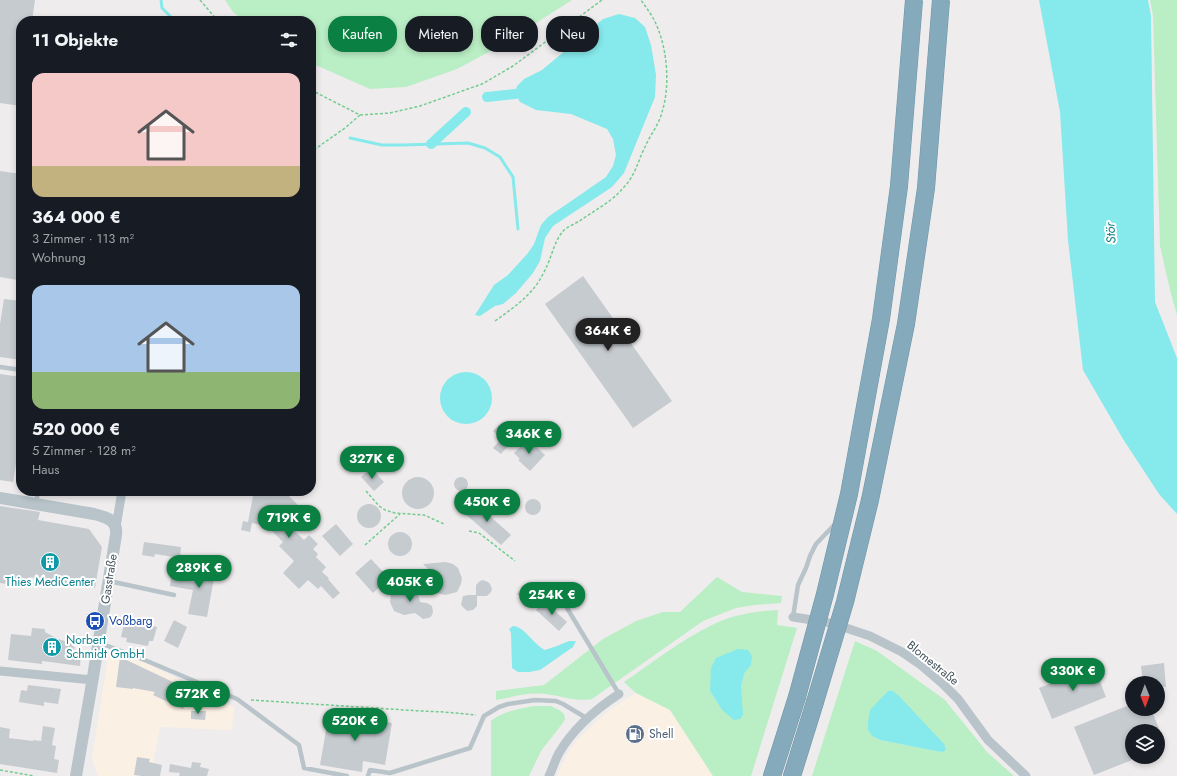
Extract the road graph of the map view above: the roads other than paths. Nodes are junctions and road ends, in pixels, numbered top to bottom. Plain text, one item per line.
1 (914, 0) edge
2 (940, 0) edge
3 (0, 367) edge
4 (16, 369) edge
5 (860, 464) dead end
6 (37, 496) edge
7 (121, 496) edge
8 (0, 498) edge
9 (36, 504) junction
10 (116, 526) junction
11 (109, 581) junction
12 (174, 595) dead end
13 (567, 608) dead end
14 (793, 617) joint
15 (98, 642) junction
16 (0, 671) edge
17 (93, 680) junction
18 (619, 694) joint
19 (588, 719) junction
20 (76, 776) edge
21 (347, 776) edge
22 (368, 776) edge
23 (549, 776) edge
24 (772, 776) edge
25 (792, 776) edge
26 (1026, 776) edge

1 - 24 highway, bridge
2 - 25 highway, bridge
3 - 4 lane
5 - 14 lane
6 - 9 lane
7 - 10 street
8 - 9 street
9 - 10 street
10 - 11 street, Gasstraße
11 - 12 lane
11 - 15 street, Gasstraße
13 - 18 lane
14 - 26 street, Blomestraße
15 - 17 street, Gasstraße
15 - 21 lane
16 - 17 street
17 - 20 street, Gasstraße
18 - 19 street
19 - 22 lane
19 - 23 street

